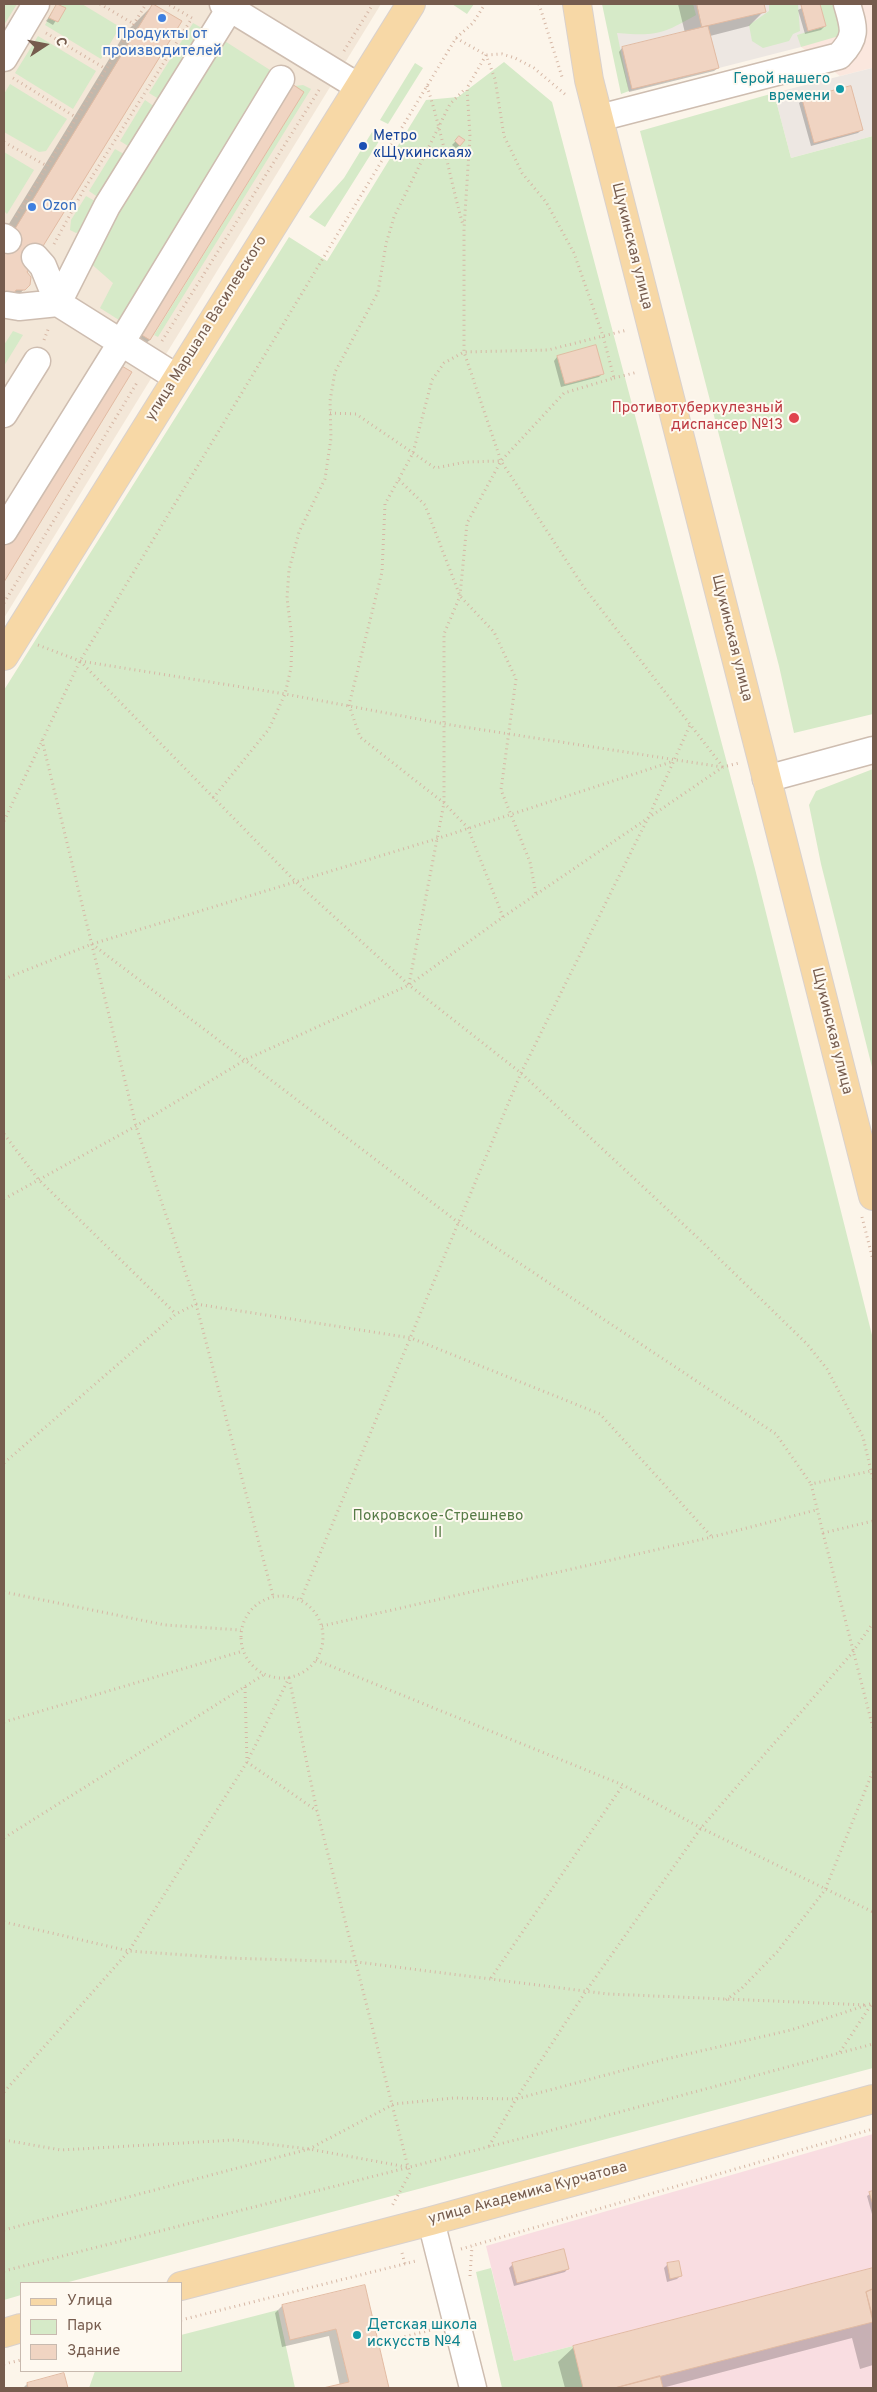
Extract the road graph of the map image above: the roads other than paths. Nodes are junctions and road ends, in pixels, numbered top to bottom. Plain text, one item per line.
1 (412, 4) edge
2 (560, 4) edge
3 (577, 4) edge
4 (847, 4) edge
5 (227, 6) edge
6 (31, 12) edge
7 (864, 28) edge
8 (6, 66) edge
9 (280, 79) dead end
10 (589, 80) junction
11 (358, 87) junction
12 (599, 118) junction
13 (39, 261) road end
14 (58, 303) junction
15 (7, 305) dead end
16 (121, 343) junction
17 (37, 361) road end
18 (176, 376) junction
19 (4, 414) edge
20 (4, 531) edge
21 (10, 646) edge
22 (873, 750) edge
23 (766, 779) junction
24 (873, 1196) edge
25 (873, 2099) edge
26 (431, 2221) junction
27 (182, 2286) edge
28 (20, 2328) edge
29 (4, 2333) edge
30 (473, 2388) edge

1 - 11 main road, улица Маршала Василевского
2 - 10 main road, Щукинская улица
3 - 10 main road, Щукинская улица
4 - 7 street
5 - 11 street
5 - 14 street
6 - 8 street
7 - 12 street
9 - 16 street
10 - 12 main road, Щукинская улица
11 - 18 main road, улица Маршала Василевского
12 - 23 main road, Щукинская улица
13 - 14 street
14 - 15 street
14 - 16 street
16 - 18 street
16 - 20 street
17 - 19 street
18 - 21 main road, улица Маршала Василевского
22 - 23 street
23 - 24 main road, Щукинская улица
25 - 26 main road, улица Академика Курчатова
26 - 27 main road, улица Академика Курчатова
26 - 30 street
28 - 29 main road

